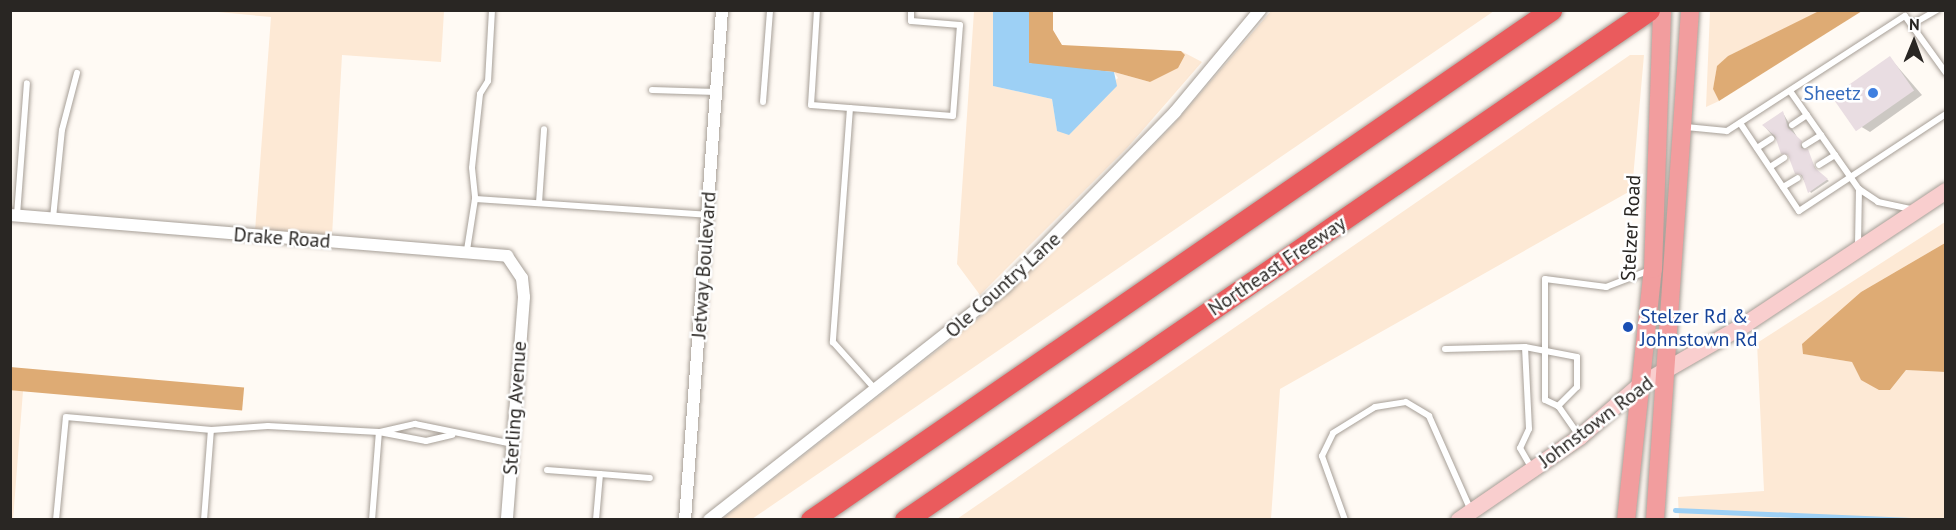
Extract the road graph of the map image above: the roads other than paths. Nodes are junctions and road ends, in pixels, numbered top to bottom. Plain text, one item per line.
1 (492, 10) edge
2 (722, 10) edge
3 (770, 10) edge
4 (817, 10) edge
5 (911, 10) edge
6 (1260, 10) edge
7 (1551, 10) edge
8 (1649, 10) edge
9 (1662, 10) edge
10 (1690, 10) edge
11 (1937, 10) edge
12 (1911, 25) junction
13 (77, 73) dead end
14 (1946, 74) edge
15 (27, 83) dead end
16 (652, 90) dead end
17 (1790, 91) junction
18 (716, 92) junction
19 (763, 102) dead end
20 (850, 108) junction
21 (1946, 114) edge
22 (1807, 115) junction
23 (1740, 123) junction
24 (1792, 125) dead end
25 (1686, 127) junction
26 (544, 129) dead end
27 (1821, 135) junction
28 (1771, 139) dead end
29 (1805, 145) dead end
30 (1758, 148) junction
31 (1835, 155) junction
32 (1784, 158) dead end
33 (1819, 165) dead end
34 (1770, 167) junction
35 (1851, 177) junction
36 (1798, 178) dead end
37 (1783, 187) junction
38 (1859, 189) junction
39 (1946, 191) edge
40 (475, 199) junction
41 (539, 203) junction
42 (1917, 209) junction
43 (14, 215) edge
44 (707, 215) junction
45 (53, 219) junction
46 (1857, 249) junction
47 (467, 250) junction
48 (1653, 269) junction
49 (524, 297) joint
50 (1526, 347) junction
51 (1445, 349) dead end
52 (1542, 352) junction
53 (1669, 370) junction
54 (1640, 385) junction
55 (877, 392) junction
56 (1558, 406) junction
57 (211, 430) junction
58 (379, 432) junction
59 (452, 435) junction
60 (1580, 437) junction
61 (513, 444) junction
62 (547, 470) dead end
63 (1532, 470) junction
64 (600, 474) junction
65 (650, 478) dead end
66 (1465, 515) edge
67 (56, 519) edge
68 (204, 519) edge
69 (372, 519) edge
70 (507, 519) edge
71 (596, 519) edge
72 (685, 519) edge
73 (709, 519) edge
74 (811, 519) edge
75 (905, 519) edge
76 (1345, 519) edge
77 (1626, 519) edge
78 (1655, 519) edge

1 - 40 lane
2 - 18 street, Jetway Boulevard
3 - 19 lane
4 - 20 lane
5 - 20 lane
6 - 55 street, Ole Country Lane
7 - 74 highway
8 - 75 highway, Northeast Freeway
9 - 48 main road, Stelzer Road
10 - 25 main road
11 - 12 lane
12 - 14 lane
12 - 17 lane
13 - 45 lane
15 - 43 lane
16 - 18 lane
17 - 22 lane
17 - 23 lane
18 - 44 street, Jetway Boulevard
20 - 55 lane
21 - 35 lane
22 - 24 lane
22 - 27 lane
23 - 25 lane
23 - 30 lane
25 - 53 main road
26 - 41 lane
27 - 29 lane
27 - 31 lane
28 - 30 lane
30 - 34 lane
31 - 33 lane
31 - 35 lane
32 - 34 lane
34 - 37 lane
35 - 37 lane
35 - 38 lane
36 - 37 lane
38 - 42 lane
38 - 46 lane
39 - 42 main road, Johnstown Road
40 - 41 lane
40 - 47 lane
41 - 44 lane
42 - 46 main road, Johnstown Road
43 - 45 street, Drake Road
44 - 72 street, Jetway Boulevard
45 - 47 street, Drake Road
46 - 53 main road, Johnstown Road
47 - 49 street, Drake Road
48 - 52 lane
48 - 54 main road, Stelzer Road
49 - 61 street, Sterling Avenue
50 - 51 lane
50 - 52 lane
50 - 63 lane
52 - 56 lane
52 - 56 lane
53 - 54 main road, Johnstown Road
53 - 78 main road
54 - 60 main road, Johnstown Road
54 - 77 main road, Stelzer Road
55 - 73 street, Ole Country Lane
56 - 60 lane
57 - 58 lane
57 - 67 lane
57 - 68 lane
58 - 59 lane
58 - 59 lane
58 - 69 lane
59 - 61 lane
60 - 63 main road, Johnstown Road
61 - 70 street, Sterling Avenue
62 - 64 lane
63 - 66 main road, Johnstown Road
64 - 65 lane
64 - 71 lane
66 - 76 lane

